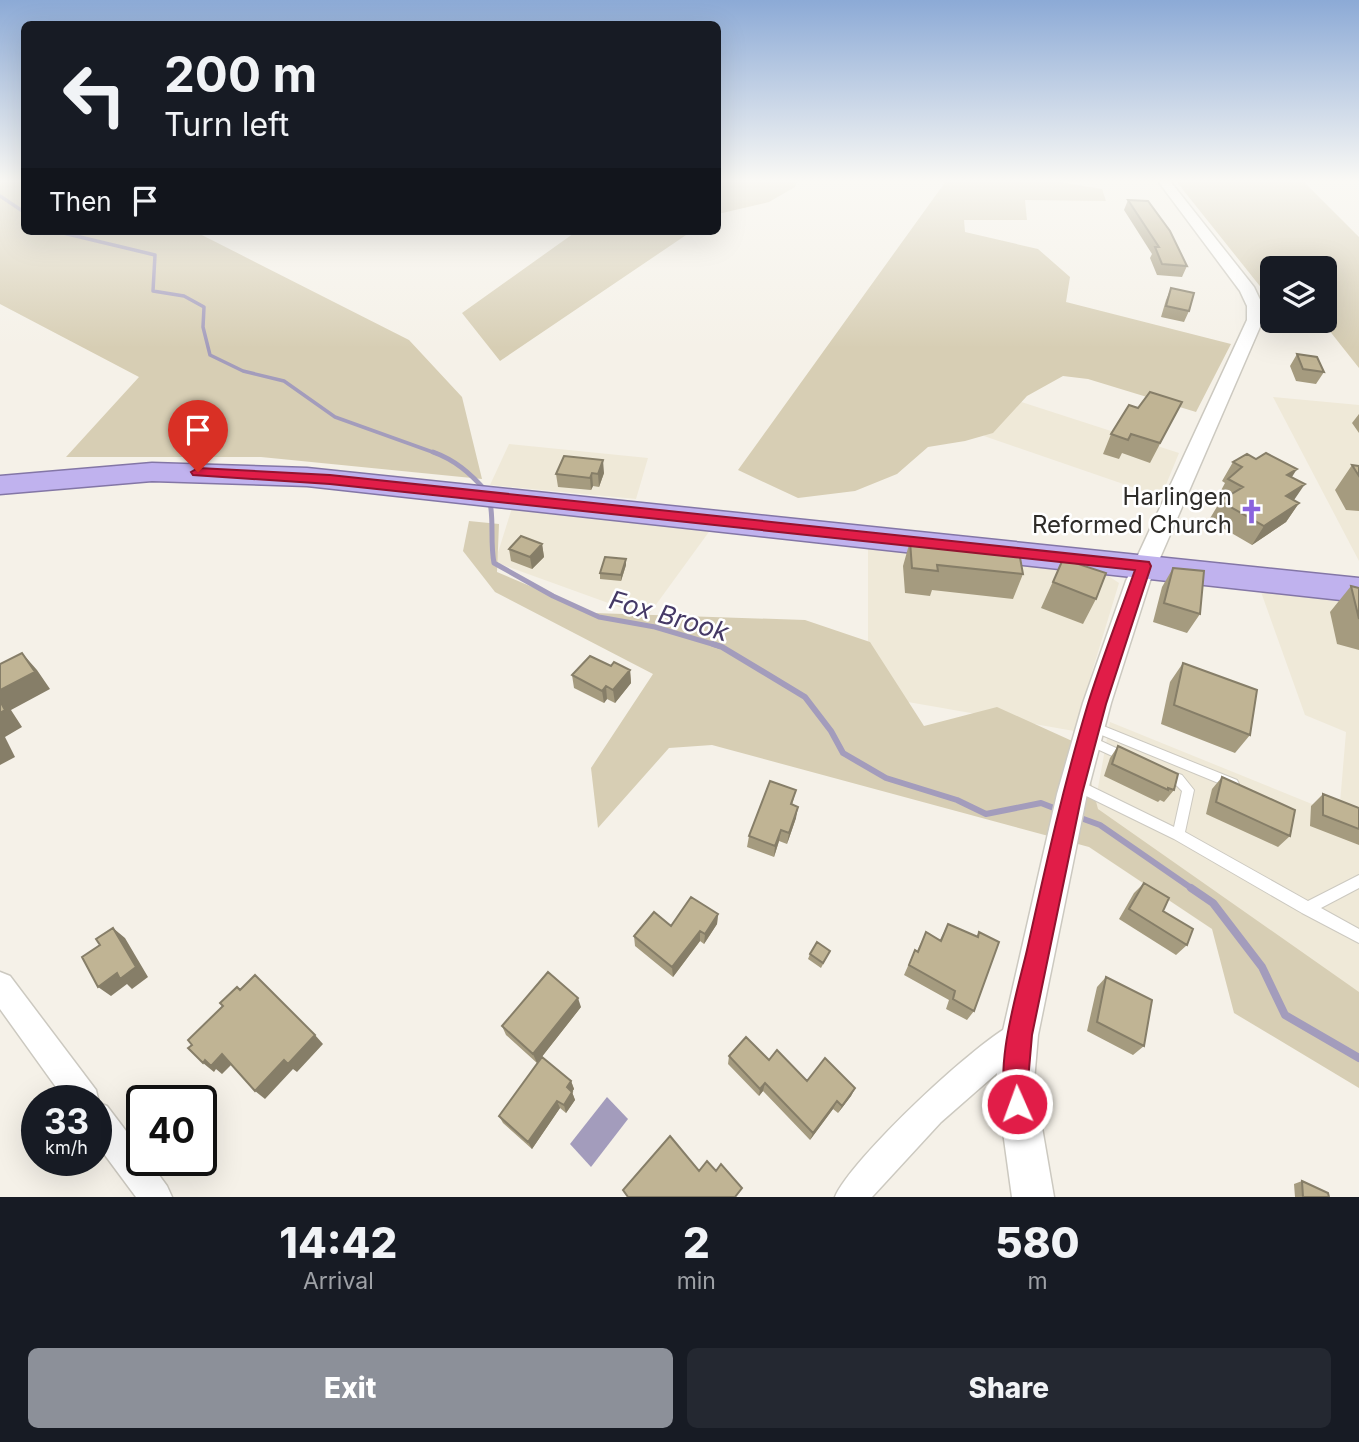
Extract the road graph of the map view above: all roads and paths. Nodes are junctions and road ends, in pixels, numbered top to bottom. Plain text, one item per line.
1 (1207, 237) edge
2 (0, 485) edge
3 (1144, 566) junction
4 (1359, 590) edge
5 (1088, 733) junction
6 (1132, 760) edge
7 (1155, 769) edge
8 (1240, 787) edge
9 (1073, 789) junction
10 (1178, 835) junction
11 (1359, 881) edge
12 (1307, 908) junction
13 (1359, 936) edge
14 (0, 986) edge
15 (1020, 1035) junction
16 (73, 1085) edge
17 (112, 1138) edge
18 (156, 1197) edge
19 (851, 1197) edge
20 (1033, 1197) edge

1 - 3 street
2 - 3 highway
3 - 4 highway
3 - 5 street
5 - 6 lane
5 - 8 lane
5 - 9 street
7 - 10 lane
9 - 10 lane
9 - 15 street
10 - 12 lane
11 - 12 lane
12 - 13 lane
14 - 16 street
15 - 19 street
15 - 20 street
17 - 18 street

